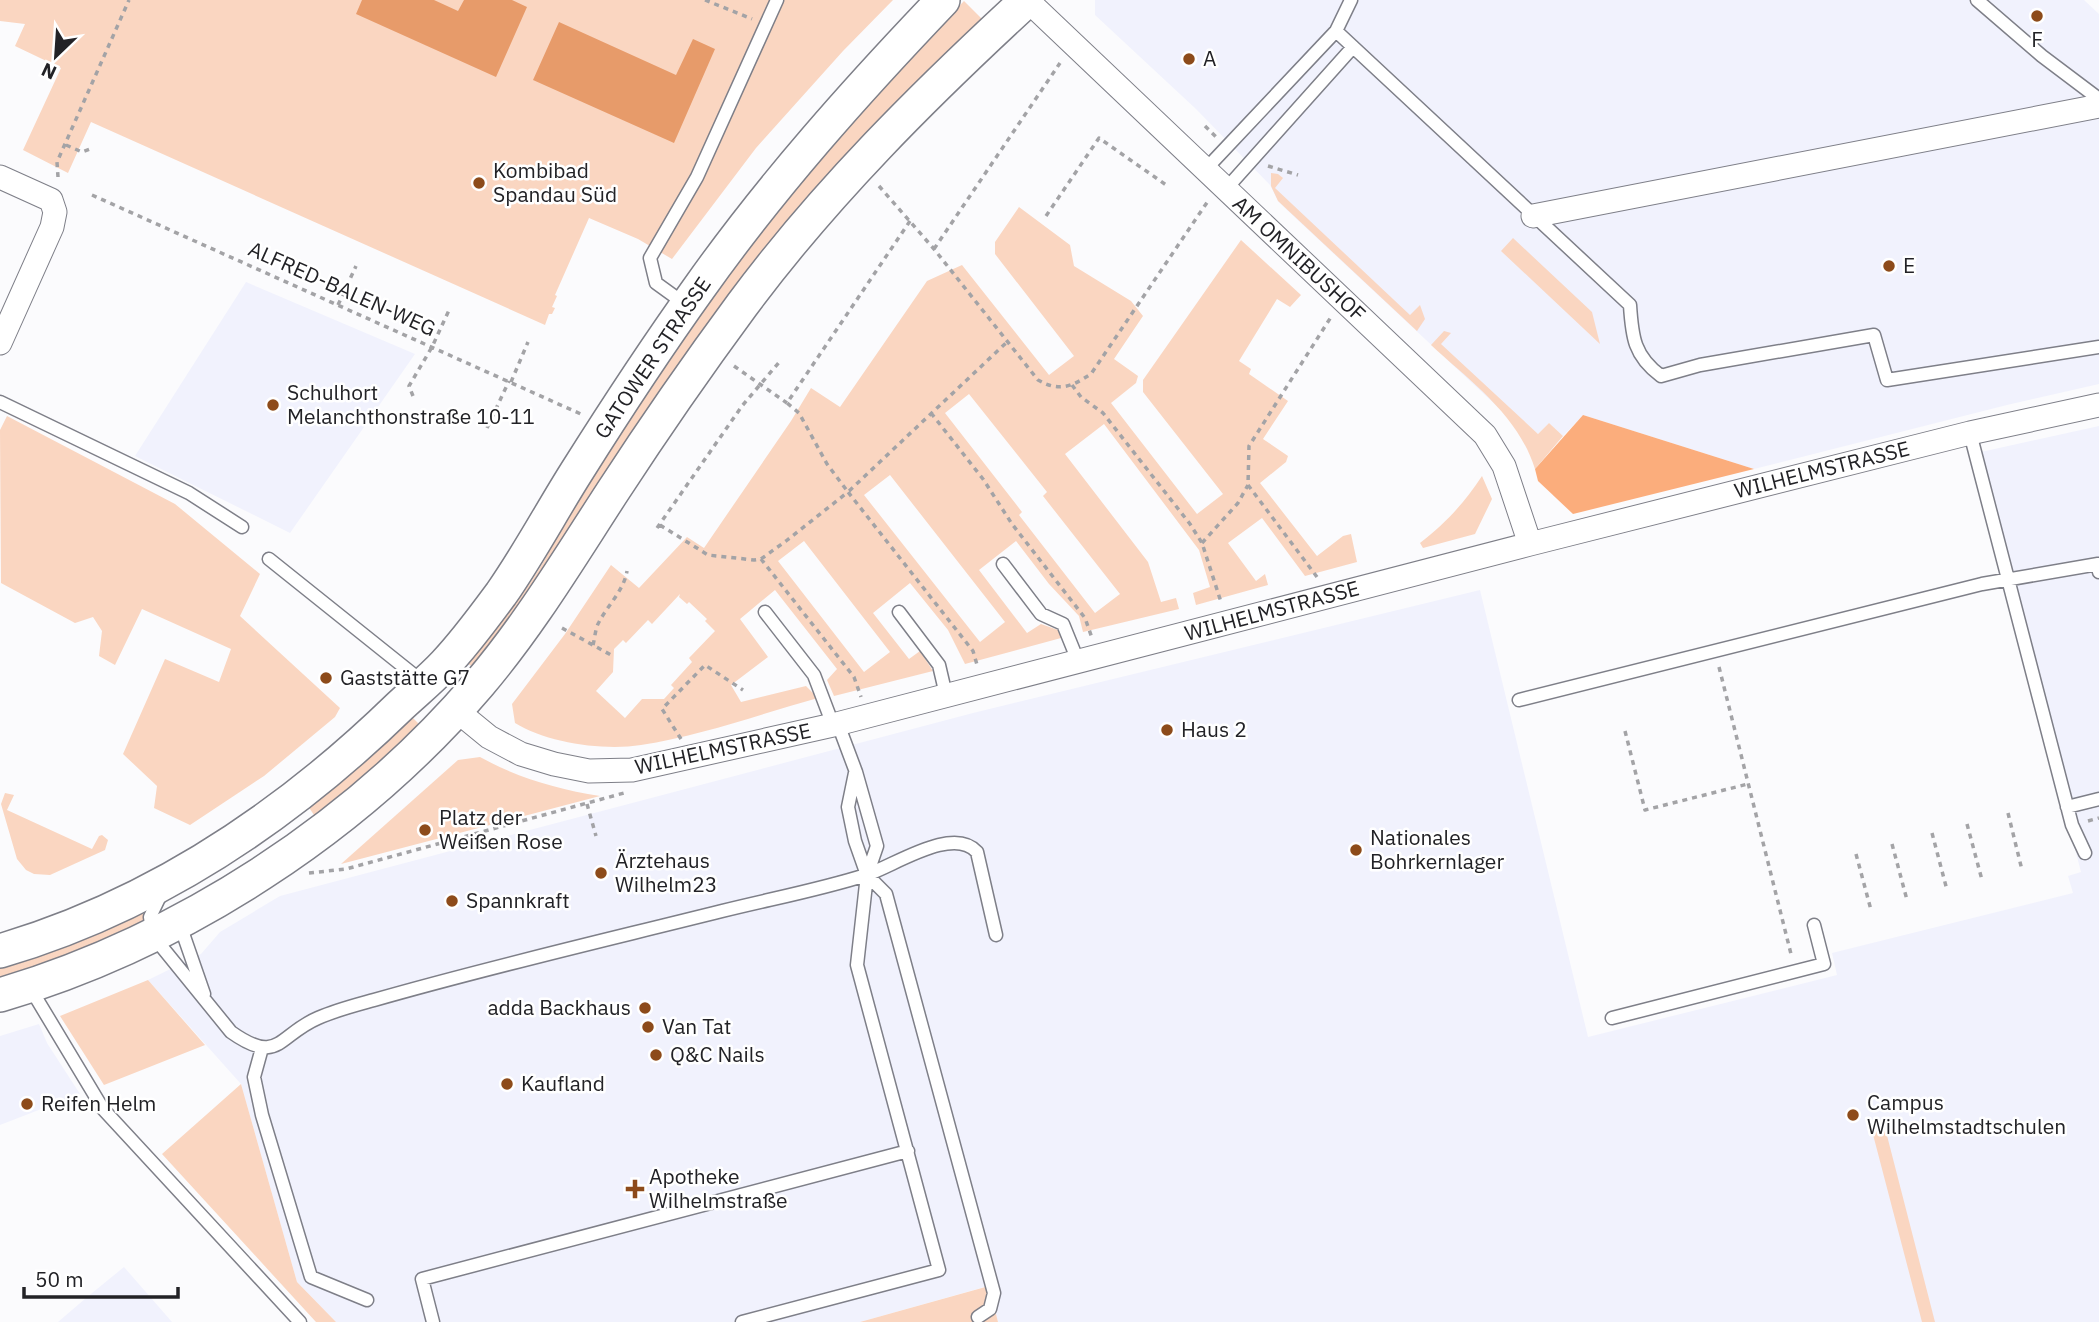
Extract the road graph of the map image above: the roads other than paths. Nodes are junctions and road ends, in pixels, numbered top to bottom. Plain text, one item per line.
1 (777, 0) edge
2 (943, 0) edge
3 (1027, 0) edge
4 (1351, 0) edge
5 (1977, 0) edge
6 (1336, 32) junction
7 (1353, 47) junction
8 (2099, 99) edge
9 (2099, 106) edge
10 (1205, 170) junction
11 (0, 177) edge
12 (1217, 195) junction
13 (1533, 216) junction
14 (687, 305) junction
15 (0, 343) edge
16 (2099, 347) edge
17 (0, 402) edge
18 (2099, 405) edge
19 (1970, 433) junction
20 (242, 527) dead end
21 (1530, 544) junction
22 (269, 559) dead end
23 (1003, 564) dead end
24 (2099, 572) edge
25 (2008, 578) junction
26 (765, 612) dead end
27 (899, 612) dead end
28 (1078, 661) junction
29 (425, 683) junction
30 (946, 695) junction
31 (1519, 700) dead end
32 (456, 710) junction
33 (835, 724) junction
34 (856, 772) junction
35 (2099, 799) edge
36 (289, 803) junction
37 (2067, 807) junction
38 (314, 836) junction
39 (2085, 853) dead end
40 (867, 875) junction
41 (170, 880) junction
42 (1814, 925) dead end
43 (166, 929) junction
44 (996, 935) dead end
45 (0, 951) edge
46 (14, 991) edge
47 (208, 1004) junction
48 (1612, 1018) dead end
49 (262, 1048) junction
50 (908, 1151) junction
51 (367, 1300) dead end
52 (978, 1317) dead end
53 (300, 1322) edge
54 (433, 1322) edge
55 (741, 1322) edge

1 - 14 lane
2 - 14 main road, GATOWER STRASSE
3 - 10 street, AM OMNIBUSHOF
3 - 32 main road, GATOWER STRASSE
4 - 6 lane
5 - 8 lane
6 - 7 lane
6 - 10 lane
7 - 12 lane
7 - 13 lane
9 - 13 street
10 - 12 street, AM OMNIBUSHOF
11 - 15 street
12 - 21 street, AM OMNIBUSHOF
13 - 16 lane
14 - 29 main road, GATOWER STRASSE
17 - 20 lane
18 - 19 street, WILHELMSTRASSE
19 - 21 street, WILHELMSTRASSE
19 - 25 lane
21 - 28 street, WILHELMSTRASSE
22 - 29 lane
23 - 28 lane
24 - 25 lane
25 - 31 lane
25 - 37 lane
26 - 33 lane
27 - 30 lane
28 - 30 street, WILHELMSTRASSE
29 - 32 main road, WILHELMSTRASSE
29 - 36 main road
30 - 33 street, WILHELMSTRASSE
32 - 33 street, WILHELMSTRASSE
32 - 38 main road
33 - 34 lane
34 - 40 lane
34 - 40 lane
35 - 37 lane
36 - 38 main road
36 - 41 main road
37 - 39 lane
38 - 43 main road
40 - 44 lane
40 - 49 lane
40 - 50 lane
40 - 52 lane
41 - 43 lane
41 - 45 main road
42 - 48 lane
43 - 46 main road
43 - 47 lane
43 - 47 lane
46 - 53 lane
47 - 49 lane
49 - 51 lane
50 - 54 lane
50 - 55 lane

